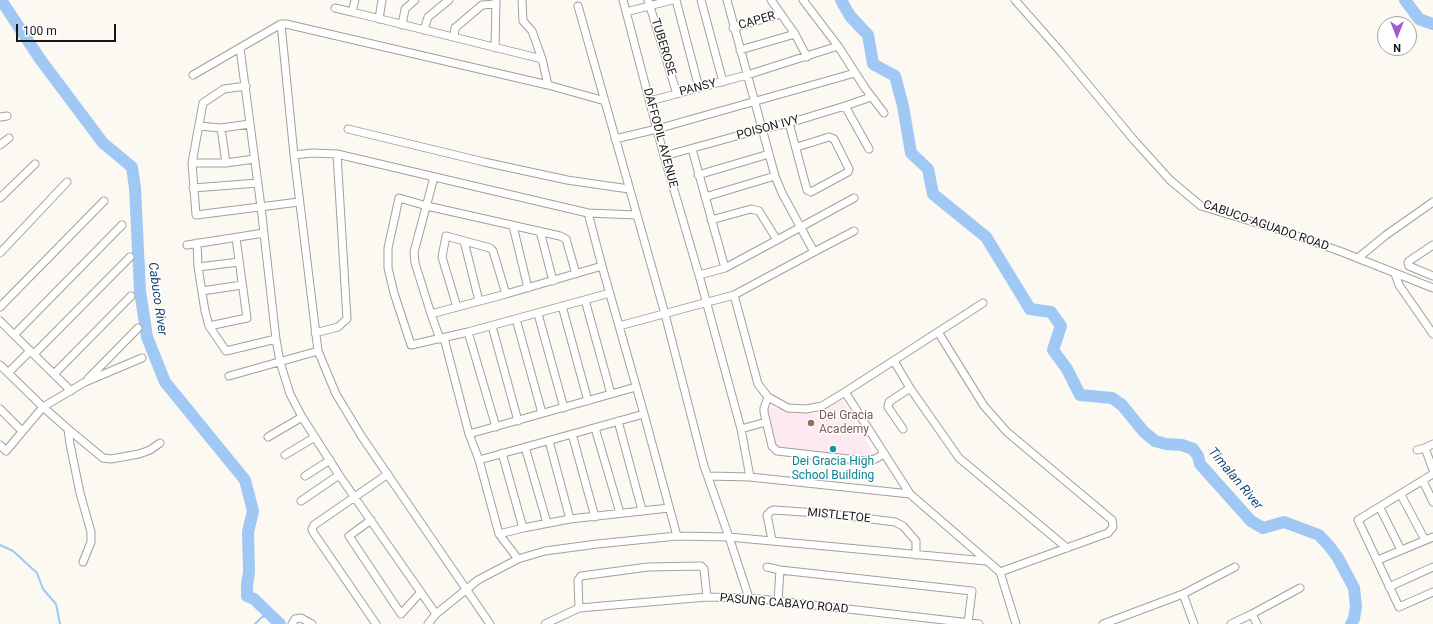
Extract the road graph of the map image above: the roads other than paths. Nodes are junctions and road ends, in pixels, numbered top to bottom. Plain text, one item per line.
1 (355, 0) edge
2 (382, 0) edge
3 (415, 0) edge
4 (449, 0) edge
5 (522, 0) edge
6 (623, 0) edge
7 (672, 0) edge
8 (676, 0) edge
9 (701, 0) edge
10 (727, 0) edge
11 (771, 0) edge
12 (803, 0) edge
13 (1015, 0) edge
14 (496, 2) edge
15 (649, 3) edge
16 (578, 6) dead end
17 (335, 8) dead end
18 (352, 12) junction
19 (626, 12) junction
20 (781, 14) junction
21 (379, 19) junction
22 (281, 24) junction
23 (402, 25) junction
24 (734, 28) junction
25 (424, 30) junction
26 (795, 34) junction
27 (454, 38) junction
28 (838, 46) junction
29 (240, 48) junction
30 (495, 48) junction
31 (740, 50) junction
32 (807, 56) junction
33 (542, 59) junction
34 (855, 73) junction
35 (193, 75) dead end
36 (747, 75) junction
37 (723, 82) junction
38 (548, 85) junction
39 (246, 86) junction
40 (699, 88) junction
41 (677, 94) junction
42 (871, 96) junction
43 (604, 101) junction
44 (650, 101) junction
45 (755, 102) junction
46 (845, 106) junction
47 (884, 113) dead end
48 (789, 123) junction
49 (250, 124) junction
50 (198, 126) junction
51 (221, 128) junction
52 (348, 129) dead end
53 (657, 129) junction
54 (762, 129) junction
55 (9, 138) dead end
56 (615, 139) junction
57 (0, 145) edge
58 (797, 147) junction
59 (692, 149) junction
60 (869, 150) dead end
61 (337, 154) junction
62 (769, 154) junction
63 (294, 155) junction
64 (664, 156) junction
65 (254, 159) junction
66 (192, 163) junction
67 (226, 163) junction
68 (35, 164) dead end
69 (698, 175) junction
70 (776, 176) junction
71 (434, 177) junction
72 (67, 182) dead end
73 (258, 183) junction
74 (193, 188) junction
75 (629, 189) junction
76 (705, 197) junction
77 (0, 198) edge
78 (854, 198) dead end
79 (104, 200) dead end
80 (299, 202) junction
81 (1433, 202) edge
82 (427, 206) junction
83 (261, 207) junction
84 (588, 213) junction
85 (636, 215) junction
86 (711, 220) junction
87 (122, 225) dead end
88 (514, 226) junction
89 (801, 228) junction
90 (540, 231) junction
91 (854, 231) dead end
92 (264, 233) junction
93 (236, 238) junction
94 (777, 240) junction
95 (464, 241) junction
96 (197, 243) junction
97 (187, 245) dead end
98 (1433, 245) edge
99 (814, 252) junction
100 (0, 253) edge
101 (130, 257) dead end
102 (1358, 258) junction
103 (239, 262) junction
104 (602, 266) junction
105 (198, 267) junction
106 (725, 268) junction
107 (576, 274) junction
108 (1395, 274) junction
109 (699, 275) junction
110 (1433, 276) edge
111 (553, 281) junction
112 (242, 285) junction
113 (528, 288) junction
114 (1433, 288) edge
115 (202, 291) junction
116 (610, 293) junction
117 (506, 294) junction
118 (734, 295) junction
119 (131, 296) dead end
120 (585, 300) junction
121 (479, 301) junction
122 (706, 302) junction
123 (982, 303) dead end
124 (562, 306) junction
125 (0, 307) edge
126 (457, 307) junction
127 (431, 314) junction
128 (538, 314) junction
129 (665, 314) junction
130 (516, 319) junction
131 (0, 321) edge
132 (209, 326) junction
133 (492, 326) junction
134 (619, 326) junction
135 (138, 328) dead end
136 (468, 332) junction
137 (938, 332) junction
138 (315, 333) junction
139 (1433, 334) edge
140 (14, 335) junction
141 (442, 338) junction
142 (276, 339) junction
143 (318, 351) junction
144 (32, 353) junction
145 (142, 358) dead end
146 (894, 360) junction
147 (280, 362) junction
148 (0, 365) edge
149 (8, 373) junction
150 (54, 374) junction
151 (228, 376) dead end
152 (85, 382) junction
153 (636, 388) junction
154 (910, 388) junction
155 (71, 391) junction
156 (845, 392) junction
157 (611, 394) junction
158 (768, 397) junction
159 (588, 401) junction
160 (43, 407) junction
161 (564, 408) junction
162 (0, 409) edge
163 (542, 413) junction
164 (644, 414) junction
165 (302, 417) junction
166 (518, 421) junction
167 (618, 421) junction
168 (766, 422) junction
169 (496, 427) junction
170 (595, 428) junction
171 (68, 429) junction
172 (741, 429) junction
173 (903, 429) dead end
174 (22, 431) junction
175 (469, 434) junction
176 (572, 434) junction
177 (268, 437) dead end
178 (315, 437) junction
179 (549, 440) junction
180 (160, 443) dead end
181 (1433, 444) edge
182 (0, 446) edge
183 (525, 447) junction
184 (1425, 448) junction
185 (1417, 450) dead end
186 (502, 453) junction
187 (884, 454) junction
188 (285, 455) dead end
189 (330, 460) junction
190 (479, 460) junction
191 (1433, 470) edge
192 (388, 474) junction
193 (1433, 474) edge
194 (340, 475) junction
195 (305, 476) dead end
196 (708, 476) junction
197 (750, 477) junction
198 (1423, 481) junction
199 (910, 494) junction
200 (1401, 495) junction
201 (355, 497) junction
202 (301, 501) dead end
203 (1433, 502) edge
204 (669, 508) junction
205 (1380, 508) junction
206 (642, 510) junction
207 (620, 513) junction
208 (595, 517) junction
209 (570, 519) junction
210 (371, 520) junction
211 (546, 524) junction
212 (523, 528) junction
213 (499, 534) junction
214 (677, 536) junction
215 (729, 536) junction
216 (1433, 537) edge
217 (772, 540) junction
218 (1425, 540) junction
219 (1067, 548) junction
220 (1402, 550) junction
221 (916, 555) junction
222 (518, 559) junction
223 (1378, 560) junction
224 (986, 561) junction
225 (83, 562) dead end
226 (767, 567) dead end
227 (1235, 567) dead end
228 (1433, 567) edge
229 (780, 570) junction
230 (1000, 572) junction
231 (1389, 587) junction
232 (1300, 588) dead end
233 (467, 589) junction
234 (421, 592) junction
235 (1433, 592) edge
236 (1183, 594) junction
237 (707, 597) junction
238 (749, 598) junction
239 (778, 601) junction
240 (580, 608) junction
241 (436, 614) junction
242 (1252, 614) junction
243 (968, 623) junction
244 (1108, 623) edge
245 (292, 624) edge
246 (312, 624) edge
247 (376, 624) edge
248 (428, 624) edge
249 (490, 624) edge
250 (545, 624) edge
251 (979, 624) edge
252 (1016, 624) edge
253 (1194, 624) edge
254 (1231, 624) edge
255 (1257, 624) edge

1 - 18 street
2 - 21 street
3 - 23 street
4 - 25 street
5 - 33 street
6 - 19 street, DAFFODIL AVENUE
7 - 15 street
8 - 40 street
9 - 37 street
10 - 24 street
11 - 20 street
12 - 28 street
13 - 102 street, CABUCO-AGUADO ROAD
14 - 27 street
14 - 30 street
15 - 19 street
15 - 41 street, TUBEROSE
16 - 43 street
17 - 18 street
18 - 21 street
19 - 44 street, DAFFODIL AVENUE
20 - 24 street, CAPER
20 - 26 street
21 - 23 street
22 - 29 street
22 - 38 street
22 - 63 street
23 - 25 street
24 - 31 street
25 - 27 street
26 - 31 street
26 - 32 street
27 - 30 street
28 - 32 street, PANSY
28 - 34 street
29 - 35 street
29 - 39 street
30 - 33 street
31 - 36 street
32 - 36 street, PANSY
33 - 38 street
34 - 42 street
34 - 45 street
36 - 37 street, PANSY
36 - 45 street
37 - 40 street, PANSY
38 - 43 street
39 - 49 street
39 - 50 street
40 - 41 street, PANSY
41 - 44 street, PANSY
42 - 46 street, POISON IVY
42 - 47 street
43 - 56 street
44 - 53 street, DAFFODIL AVENUE
45 - 53 street
45 - 54 street
46 - 48 street, POISON IVY
46 - 60 street
48 - 54 street, POISON IVY
48 - 58 street
49 - 51 street
49 - 65 street
50 - 51 street
50 - 66 street
51 - 67 street
52 - 75 street
53 - 56 street
53 - 64 street, DAFFODIL AVENUE
54 - 59 street, POISON IVY
54 - 62 street
55 - 57 street
56 - 75 street
58 - 58 street
59 - 64 street, POISON IVY
59 - 69 street
61 - 63 street
61 - 71 street
61 - 138 street
62 - 69 street
62 - 70 street
63 - 80 street
64 - 109 street, DAFFODIL AVENUE
65 - 67 street
65 - 73 street
66 - 67 street
66 - 74 street
68 - 77 street
69 - 76 street
70 - 76 street
70 - 89 street
71 - 82 street
71 - 84 street
72 - 100 street
73 - 74 street
73 - 83 street
74 - 83 street
75 - 85 street
76 - 86 street
78 - 89 street
79 - 125 street
80 - 83 street
80 - 138 street
81 - 102 street
82 - 88 street
82 - 127 street
82 - 141 street
83 - 92 street
84 - 85 street
84 - 104 street
85 - 129 street
86 - 94 street
86 - 106 street
87 - 140 street
88 - 90 street
88 - 113 street
89 - 94 street
89 - 99 street
90 - 107 street
90 - 111 street
91 - 99 street
92 - 93 street
92 - 142 street
93 - 96 street
93 - 103 street
94 - 106 street
95 - 117 street
95 - 121 street
95 - 126 street
96 - 97 street
96 - 105 street
98 - 110 street
99 - 118 street
101 - 144 street
102 - 108 street, CABUCO-AGUADO ROAD
103 - 105 street
103 - 112 street
104 - 107 street
104 - 116 street
105 - 115 street
106 - 109 street
107 - 111 street
108 - 114 street, CABUCO-AGUADO ROAD
108 - 139 street
109 - 122 street, DAFFODIL AVENUE
111 - 113 street
112 - 115 street
112 - 132 street
113 - 117 street
115 - 132 street
116 - 120 street
116 - 134 street
117 - 121 street
118 - 122 street
118 - 158 street
119 - 150 street
120 - 124 street
120 - 157 street
121 - 126 street
122 - 129 street
122 - 172 street, DAFFODIL AVENUE
123 - 137 street
124 - 128 street
124 - 159 street
126 - 127 street
127 - 141 street
128 - 130 street
128 - 161 street
129 - 134 street
129 - 196 street
130 - 133 street
130 - 163 street
131 - 140 street
132 - 142 street
133 - 136 street
133 - 166 street
134 - 153 street
135 - 152 street
136 - 141 street
136 - 169 street
137 - 146 street
137 - 219 street
138 - 143 street
140 - 144 street
141 - 175 street
142 - 147 street
143 - 147 street
143 - 192 street
144 - 149 street
144 - 150 street
145 - 152 street
146 - 154 street
146 - 156 street
147 - 151 street
147 - 165 street
148 - 149 street
149 - 160 street
150 - 155 street
152 - 155 street
153 - 157 street
153 - 164 street
154 - 173 street
154 - 219 street
155 - 160 street
156 - 158 street
156 - 187 street
157 - 159 street
158 - 168 street
159 - 161 street
160 - 171 street
160 - 174 street
161 - 163 street
162 - 174 street
163 - 166 street
164 - 167 street
164 - 204 street
165 - 177 street
165 - 178 street
166 - 169 street
167 - 170 street
167 - 206 street
168 - 172 street
168 - 187 street
169 - 175 street
170 - 176 street
170 - 207 street
171 - 180 street
171 - 225 street
172 - 197 street, DAFFODIL AVENUE
174 - 182 street
175 - 190 street
176 - 179 street
176 - 208 street
178 - 188 street
178 - 189 street
179 - 183 street
179 - 209 street
181 - 184 street
183 - 186 street
183 - 211 street
184 - 185 street
184 - 191 street
186 - 190 street
186 - 212 street
187 - 199 street
189 - 194 street
189 - 195 street
190 - 213 street
192 - 201 street
192 - 233 street
193 - 198 street
194 - 201 street
194 - 202 street
196 - 197 street
196 - 215 street
197 - 199 street
198 - 200 street
198 - 203 street
199 - 224 street
200 - 205 street
200 - 218 street
201 - 210 street
201 - 247 street
204 - 206 street
204 - 214 street
205 - 220 street
205 - 223 street
206 - 207 street
207 - 208 street
208 - 209 street
209 - 211 street
210 - 234 street
210 - 234 street
211 - 212 street
212 - 213 street
213 - 222 street
214 - 215 street
214 - 222 street
215 - 217 street
215 - 238 street
216 - 218 street
217 - 221 street
217 - 221 street, MISTLETOE
218 - 220 street
219 - 230 street
220 - 223 street
221 - 224 street
222 - 233 street
223 - 231 street
224 - 230 street
226 - 229 street
227 - 236 street
228 - 231 street
229 - 239 street
229 - 243 street
230 - 252 street
231 - 235 street
232 - 242 street
233 - 241 street
233 - 249 street
234 - 241 street
236 - 244 street
236 - 253 street
237 - 238 street, PASUNG CABAYO ROAD
237 - 240 street, PASUNG CABAYO ROAD
237 - 240 street
238 - 239 street, PASUNG CABAYO ROAD
239 - 243 street, PASUNG CABAYO ROAD
240 - 250 street, PASUNG CABAYO ROAD
241 - 248 street
242 - 254 street
242 - 255 street
243 - 251 street, PASUNG CABAYO ROAD
245 - 246 street

